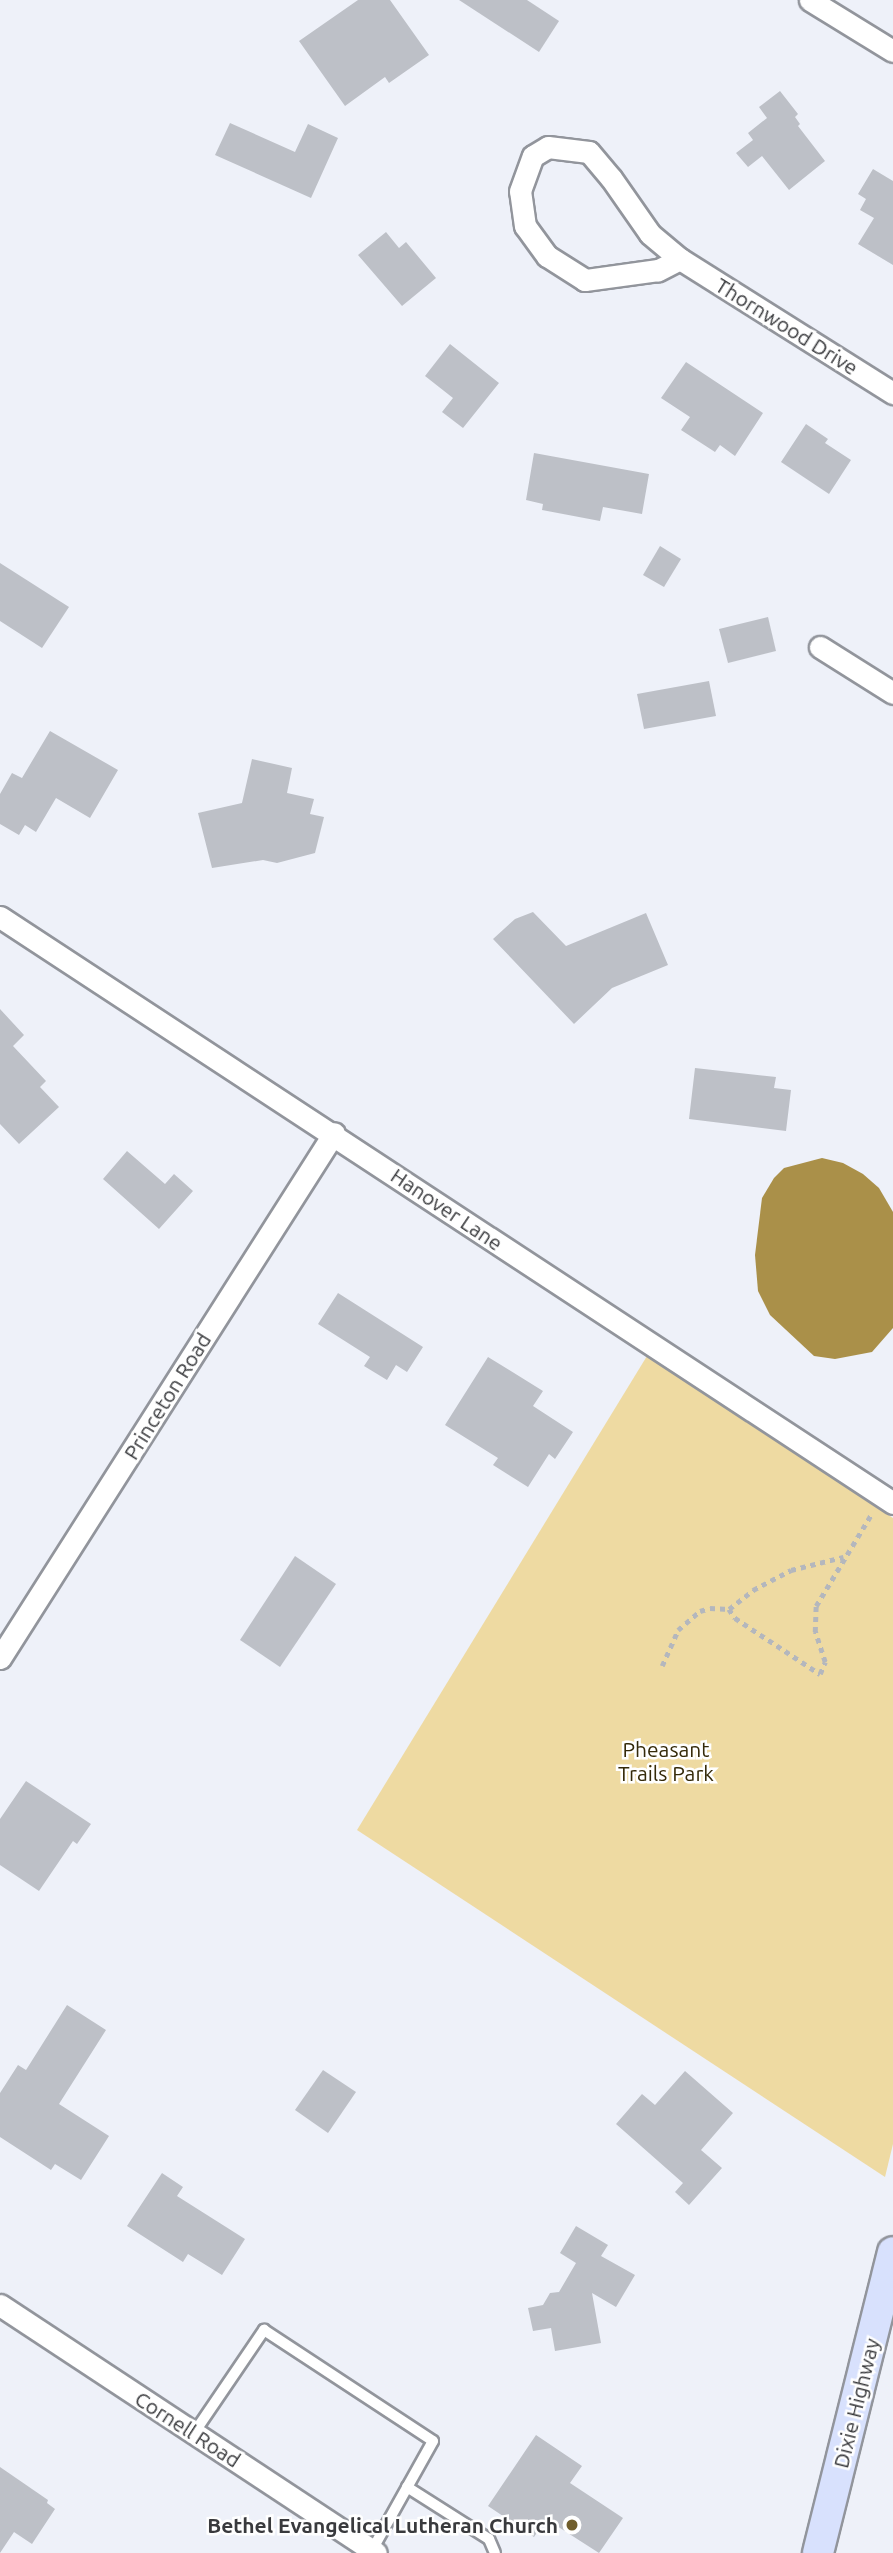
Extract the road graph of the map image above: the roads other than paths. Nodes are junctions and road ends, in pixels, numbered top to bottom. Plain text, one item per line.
1 (810, 0) edge
2 (893, 51) edge
3 (680, 259) junction
4 (893, 393) edge
5 (820, 647) dead end
6 (893, 693) edge
7 (0, 917) edge
8 (334, 1133) junction
9 (888, 1500) edge
10 (0, 1658) edge
11 (893, 2252) edge
12 (0, 2305) edge
13 (885, 2320) edge
14 (194, 2433) junction
15 (407, 2487) junction
16 (374, 2552) edge
17 (495, 2553) edge
18 (818, 2553) edge

1 - 2 street
3 - 3 street, Thornwood Drive
3 - 4 street, Thornwood Drive
5 - 6 street
7 - 8 street, Hanover Lane
8 - 9 street, Hanover Lane
8 - 10 street, Princeton Road
11 - 13 main road, Dixie Highway
12 - 14 street, Cornell Road
13 - 18 main road, Dixie Highway
14 - 15 lane
14 - 16 street, Cornell Road
15 - 16 lane
15 - 17 lane

